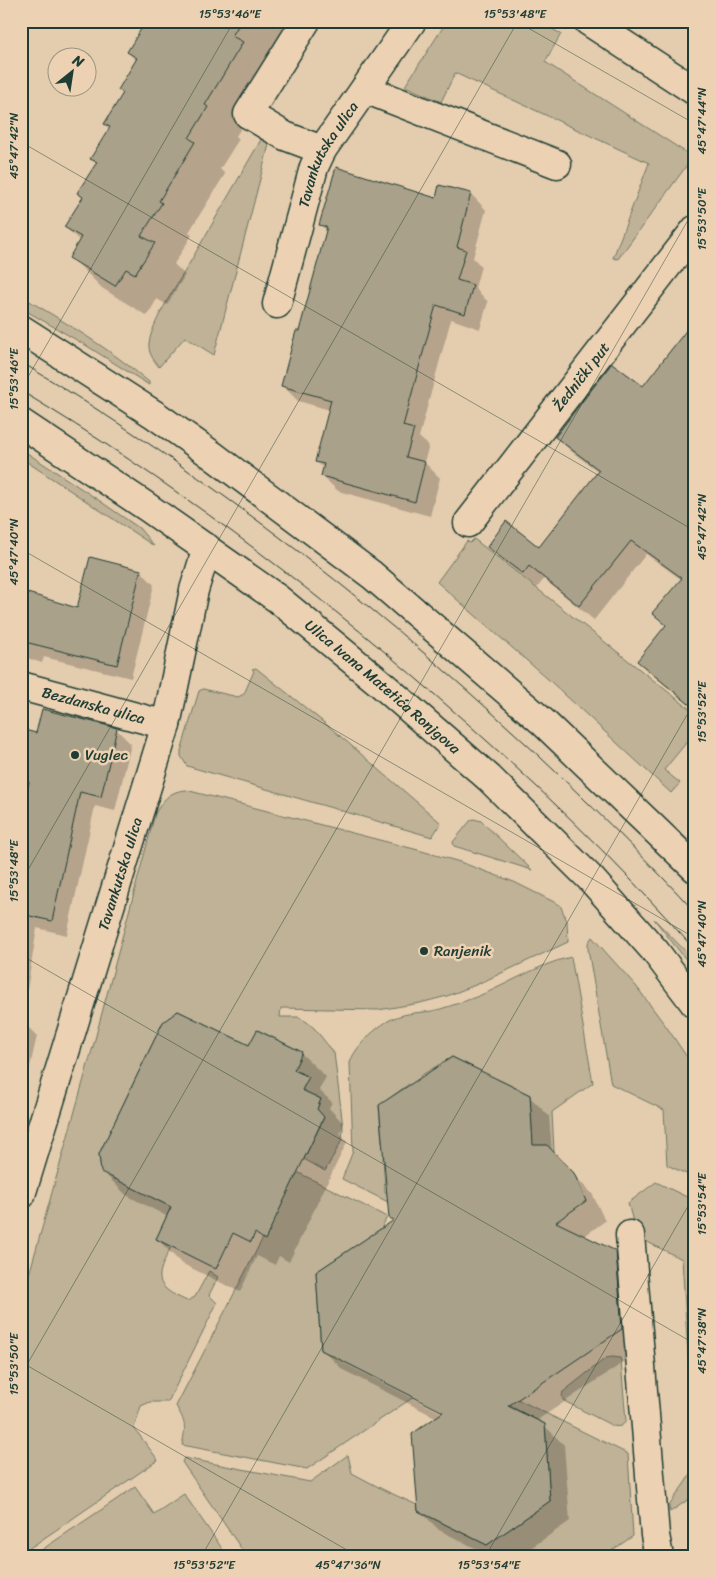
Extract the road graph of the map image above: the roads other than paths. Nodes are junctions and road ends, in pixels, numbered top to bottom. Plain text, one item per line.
1 (306, 21) edge
2 (412, 21) edge
3 (588, 21) edge
4 (365, 89) junction
5 (695, 91) edge
6 (322, 150) junction
7 (557, 164) dead end
8 (695, 230) edge
9 (277, 304) dead end
10 (21, 329) edge
11 (21, 423) edge
12 (468, 523) dead end
13 (207, 548) junction
14 (21, 686) edge
15 (166, 725) junction
16 (695, 868) edge
17 (695, 1004) edge
18 (21, 1195) edge
19 (630, 1235) dead end
20 (659, 1557) edge

1 - 6 street
2 - 4 street, Tavankutska ulica
3 - 5 street
4 - 6 street, Tavankutska ulica
4 - 7 street
6 - 9 street, Tavankutska ulica
8 - 12 street, Žednički put
10 - 16 street
11 - 13 street, Ulica Ivana Matetića Ronjgova
13 - 15 street, Tavankutska ulica
13 - 17 street, Ulica Ivana Matetića Ronjgova
14 - 15 street, Bezdanska ulica
15 - 18 street, Tavankutska ulica
19 - 20 street

